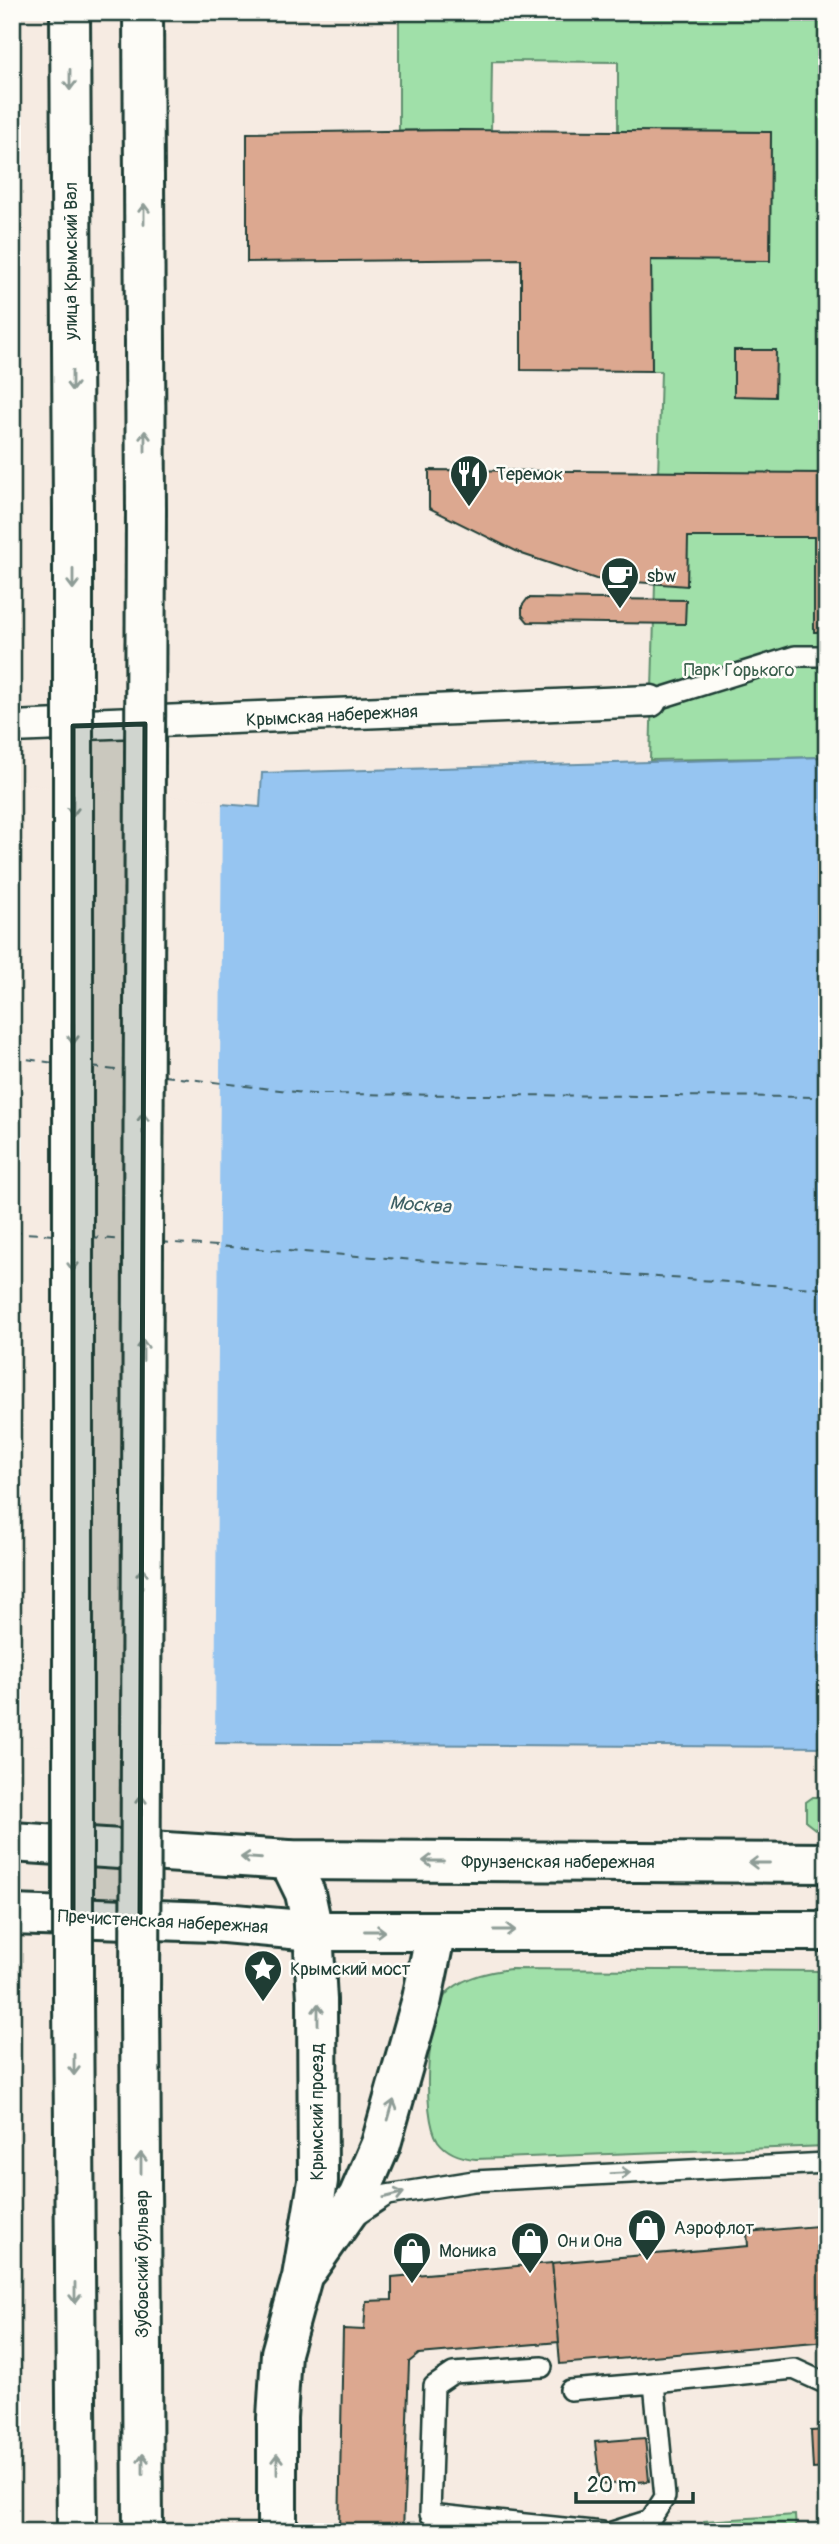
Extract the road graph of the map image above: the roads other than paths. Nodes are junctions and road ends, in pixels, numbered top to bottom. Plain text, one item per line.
1 (69, 12) edge
2 (143, 12) edge
3 (827, 656) edge
4 (651, 701) joint
5 (12, 727) edge
6 (12, 1842) edge
7 (289, 1860) junction
8 (827, 1863) edge
9 (12, 1915) edge
10 (313, 1931) junction
11 (436, 1931) junction
12 (827, 1931) edge
13 (827, 2163) edge
14 (336, 2229) junction
15 (302, 2277) junction
16 (542, 2367) dead end
17 (654, 2383) junction
18 (827, 2384) edge
19 (570, 2390) dead end
20 (77, 2532) edge
21 (143, 2532) edge
22 (277, 2532) edge
23 (602, 2532) edge
24 (611, 2532) edge

1 -> 20 main road, улица Крымский Вал, bridge
21 -> 2 main road, Зубовский бульвар, bridge
3 - 4 lane
4 - 5 street, Крымская набережная
7 -> 6 main road
8 -> 7 main road, Фрунзенская набережная
7 - 10 main road, Крымский проезд
9 - 10 main road, Пречистенская набережная
10 -> 11 main road
15 -> 10 main road, Крымский проезд
11 -> 12 main road
14 -> 11 main road
14 -> 13 lane
14 - 15 main road
22 -> 15 main road, Крымский проезд
16 - 23 lane
17 - 18 lane
17 - 19 lane
17 - 24 lane

